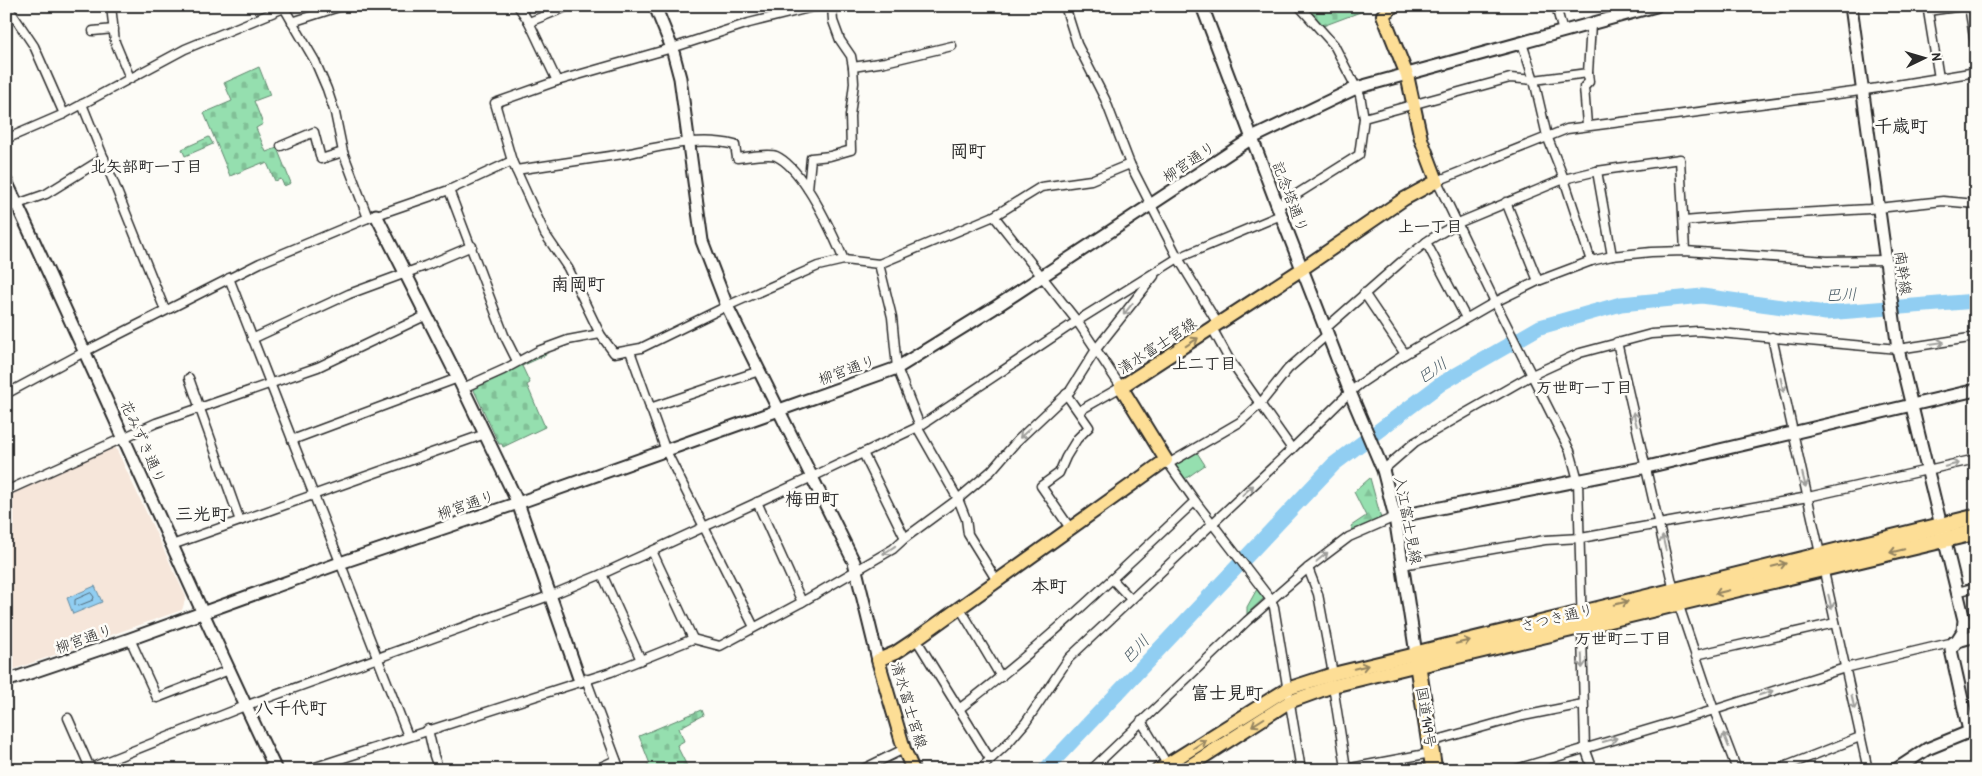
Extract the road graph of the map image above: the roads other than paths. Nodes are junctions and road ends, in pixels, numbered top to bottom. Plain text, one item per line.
1 (7, 6) edge
2 (112, 6) edge
3 (342, 6) edge
4 (518, 6) edge
5 (569, 6) edge
6 (655, 6) edge
7 (825, 6) edge
8 (832, 6) edge
9 (1065, 6) edge
10 (1202, 6) edge
11 (1299, 6) edge
12 (1393, 6) edge
13 (1556, 6) edge
14 (1656, 6) edge
15 (1851, 6) edge
16 (1963, 6) edge
17 (1969, 6) edge
18 (283, 7) edge
19 (813, 7) edge
20 (292, 22) junction
21 (529, 22) junction
22 (1591, 24) junction
23 (114, 29) junction
24 (93, 31) dead end
25 (1562, 32) junction
26 (1522, 42) junction
27 (952, 46) dead end
28 (672, 48) junction
29 (1976, 50) edge
30 (853, 67) junction
31 (1976, 72) edge
32 (1588, 73) junction
33 (1407, 75) junction
34 (130, 78) junction
35 (1939, 78) junction
36 (1534, 80) junction
37 (557, 82) junction
38 (1356, 88) junction
39 (1862, 90) junction
40 (82, 104) junction
41 (1413, 104) junction
42 (64, 114) junction
43 (1364, 118) junction
44 (1588, 125) junction
45 (1547, 136) junction
46 (1252, 138) junction
47 (6, 140) edge
48 (688, 143) junction
49 (281, 146) dead end
50 (343, 152) junction
51 (104, 158) junction
52 (512, 161) junction
53 (1130, 164) junction
54 (516, 170) junction
55 (1597, 171) junction
56 (1564, 179) junction
57 (6, 181) edge
58 (1437, 181) junction
59 (808, 189) junction
60 (449, 190) junction
61 (1506, 202) junction
62 (1976, 204) edge
63 (12, 206) edge
64 (1151, 206) junction
65 (1879, 207) junction
66 (1279, 211) junction
67 (994, 216) junction
68 (372, 217) junction
69 (1684, 221) junction
70 (1458, 223) junction
71 (1426, 242) junction
72 (472, 246) junction
73 (1685, 251) junction
74 (1612, 256) junction
75 (1178, 258) junction
76 (844, 260) junction
77 (1591, 261) junction
78 (1886, 262) junction
79 (878, 264) junction
80 (1302, 269) junction
81 (1159, 270) junction
82 (406, 274) junction
83 (1042, 275) junction
84 (229, 278) junction
85 (1538, 281) junction
86 (1364, 293) junction
87 (1496, 304) junction
88 (727, 306) junction
89 (165, 310) junction
90 (427, 315) junction
91 (1466, 318) junction
92 (1077, 321) junction
93 (1215, 326) junction
94 (1327, 331) junction
95 (600, 334) junction
96 (1772, 337) junction
97 (1976, 338) edge
98 (252, 339) junction
99 (1617, 342) junction
100 (1898, 346) junction
101 (1097, 348) junction
102 (86, 351) junction
103 (630, 351) junction
104 (1405, 354) junction
105 (517, 361) junction
106 (897, 368) junction
107 (759, 371) junction
108 (1530, 373) junction
109 (189, 378) dead end
110 (461, 383) junction
111 (270, 384) junction
112 (1121, 387) junction
113 (1976, 390) edge
114 (6, 394) edge
115 (1066, 394) junction
116 (1351, 395) junction
117 (1260, 404) junction
118 (1912, 405) junction
119 (650, 408) junction
120 (200, 409) junction
121 (778, 411) junction
122 (1079, 411) junction
123 (919, 426) junction
124 (1792, 433) junction
125 (485, 434) junction
126 (124, 438) junction
127 (292, 440) junction
128 (1292, 450) junction
129 (666, 451) junction
130 (863, 453) junction
131 (1976, 459) edge
132 (1167, 462) junction
133 (1382, 467) junction
134 (1647, 467) junction
135 (1928, 470) junction
136 (812, 477) junction
137 (1578, 480) junction
138 (6, 492) edge
139 (313, 494) junction
140 (1808, 497) junction
141 (958, 498) junction
142 (1195, 501) junction
143 (757, 502) junction
144 (518, 503) junction
145 (1395, 516) junction
146 (1976, 517) edge
147 (240, 521) junction
148 (1213, 524) junction
149 (1659, 524) junction
150 (703, 527) junction
151 (1070, 528) junction
152 (1976, 532) edge
153 (1943, 533) junction
154 (905, 538) junction
155 (1581, 538) junction
156 (172, 545) junction
157 (652, 551) junction
158 (1821, 561) junction
159 (340, 563) junction
160 (1402, 565) junction
161 (1308, 568) junction
162 (857, 570) junction
163 (602, 574) junction
164 (1112, 579) junction
165 (997, 581) junction
166 (1976, 587) edge
167 (1957, 592) junction
168 (549, 596) junction
169 (1676, 597) junction
170 (1130, 599) junction
171 (1271, 600) junction
172 (802, 602) junction
173 (960, 608) junction
174 (203, 612) junction
175 (1581, 620) junction
176 (1835, 623) junction
177 (754, 627) junction
178 (1976, 636) edge
179 (130, 639) junction
180 (693, 639) junction
181 (916, 639) junction
182 (1954, 642) junction
183 (1696, 655) junction
184 (378, 658) junction
185 (1417, 659) junction
186 (641, 660) junction
187 (878, 660) junction
188 (1846, 668) junction
189 (229, 670) junction
190 (1001, 677) junction
191 (583, 680) junction
192 (1333, 680) junction
193 (6, 681) edge
194 (1288, 696) junction
195 (1583, 704) junction
196 (246, 706) junction
197 (959, 708) junction
198 (1714, 710) junction
199 (68, 718) dead end
200 (1141, 721) junction
201 (428, 729) junction
202 (1972, 730) edge
203 (408, 736) junction
204 (1860, 737) junction
205 (1431, 747) junction
206 (1585, 748) junction
207 (904, 749) junction
208 (990, 759) junction
209 (616, 760) junction
210 (1166, 768) edge
211 (87, 769) edge
212 (1343, 769) edge
213 (276, 770) edge
214 (306, 770) edge
215 (439, 770) edge
216 (594, 770) edge
217 (620, 770) edge
218 (861, 770) edge
219 (913, 770) edge
220 (979, 770) edge
221 (1091, 770) edge
222 (1183, 770) edge
223 (1301, 770) edge
224 (1434, 770) edge
225 (1513, 770) edge
226 (1593, 770) edge
227 (1737, 770) edge
228 (1776, 770) edge
229 (1868, 770) edge
230 (1895, 770) edge

1 - 42 street
2 - 23 street
3 - 20 street
4 - 21 street
5 - 21 street
6 - 28 street
7 - 19 street
8 - 30 street
9 - 53 street
10 - 46 street, 記念塔通り
11 - 38 street
12 - 33 main road
13 - 25 street
14 - 22 street, 柳宮通り
15 - 39 street, 南幹線
16 - 35 street
17 - 29 street
18 - 20 street
18 - 34 street
19 - 28 street
20 - 50 street
21 - 37 street
22 - 25 street, 柳宮通り
22 - 32 street
23 - 24 street
23 - 34 street
25 - 26 street, 柳宮通り
26 - 33 street, 柳宮通り
26 - 36 street
27 - 30 street
28 - 37 street
28 - 48 street
30 - 59 street
31 - 35 street
32 - 36 street
32 - 44 street
33 - 38 street, 柳宮通り
33 - 41 main road
34 - 40 street
35 - 39 street
36 - 41 street
36 - 45 street
37 - 52 street
38 - 43 street
38 - 46 street, 柳宮通り
39 - 44 street
39 - 65 street, 南幹線
40 - 42 street
40 - 51 street
41 - 43 street
41 - 58 main road
42 - 47 street
43 - 66 street
44 - 45 street
45 - 56 street
45 - 58 street
46 - 64 street, 柳宮通り
46 - 66 street, 記念塔通り
48 - 54 street
48 - 59 street
48 - 88 street
49 - 50 street
50 - 68 street
51 - 63 street
51 - 89 street
52 - 54 street
52 - 60 street
53 - 64 street
53 - 67 street
54 - 95 street
55 - 56 street
55 - 69 street
55 - 74 street
56 - 61 street
56 - 77 street
57 - 63 street, 花みずき通り
58 - 70 street
58 - 80 main road, 清水富士宮線
59 - 76 street
60 - 68 street
60 - 72 street
61 - 70 street
61 - 85 street
62 - 65 street
63 - 102 street, 花みずき通り
64 - 75 street
64 - 83 street, 柳宮通り
65 - 69 street
65 - 78 street, 南幹線
66 - 75 street
66 - 80 street, 記念塔通り
67 - 79 street
67 - 83 street
68 - 82 street
68 - 84 street
69 - 73 street
70 - 71 street
70 - 87 street
71 - 86 street
71 - 91 street
72 - 82 street
72 - 105 street
73 - 74 street
73 - 78 street
74 - 77 street
75 - 81 street
75 - 93 street
76 - 79 street
76 - 88 street
77 - 85 street
78 - 100 street, 南幹線
79 - 106 street
80 - 93 main road, 清水富士宮線
80 - 94 street, 記念塔通り
81 - 92 street
81 -> 101 street
82 - 90 street
82 - 98 street
83 - 92 street
83 - 106 street, 柳宮通り
84 - 89 street
84 - 98 street
85 - 87 street
86 - 94 street
86 - 104 street
87 - 91 street
87 - 108 street
88 - 103 street
88 - 107 street
89 - 102 street
90 - 110 street
90 - 111 street
91 - 104 street
92 - 101 street
92 - 123 street
112 -> 93 main road, 清水富士宮線
93 - 117 street
94 - 116 street, 記念塔通り
94 - 117 street
95 - 103 street
95 - 105 street
96 - 99 street
96 - 100 street
96 -> 124 street
100 -> 97 street
98 - 111 street
99 - 108 street
134 -> 99 street
100 - 118 street, 南幹線
101 - 112 street
101 - 115 street
102 - 114 street
102 - 126 street, 花みずき通り
103 - 119 street
104 - 116 street
105 - 110 street
106 - 121 street, 柳宮通り
106 - 123 street
107 - 119 street
107 - 121 street
108 - 133 street
108 - 137 street
109 - 120 street
110 - 125 street
110 - 127 street
111 - 120 street
111 - 127 street
112 - 122 street
112 - 132 main road, 清水富士宮線
113 - 118 street
115 - 122 street
115 -> 141 street
116 - 128 street
116 - 133 street, 入江富士見線
117 - 128 street
117 - 132 street
118 - 124 street
118 - 135 street, 南幹線
119 - 129 street
120 - 126 street
120 - 147 street
121 - 129 street, 柳宮通り
121 - 136 street
122 - 151 street
123 - 130 street
123 - 141 street
124 - 134 street
124 -> 140 street
125 - 139 street
125 - 144 street
126 - 138 street
126 - 156 street, 花みずき通り
127 - 139 street
148 -> 128 street
129 - 144 street, 柳宮通り
129 - 150 street
130 - 136 street
130 - 154 street
135 -> 131 street
132 - 142 street
132 - 151 main road, 清水富士宮線
133 - 145 street, 入江富士見線
134 - 137 street
134 - 149 street
135 - 140 street
135 - 153 street, 南幹線
136 - 143 street
136 - 162 street
137 - 145 street
137 - 155 street
139 - 147 street
139 - 159 street
140 - 149 street
140 - 158 street
141 - 154 street
141 - 165 street
142 - 148 street
142 - 164 street
143 - 150 street
143 - 172 street
144 - 159 street, 柳宮通り
144 - 168 street
145 - 160 street, 入江富士見線
161 -> 145 street
146 - 153 highway, さつき通り
147 - 156 street
148 - 170 street
148 - 171 street
149 - 155 street
169 -> 149 street
150 - 157 street
150 - 177 street
151 - 165 main road, 清水富士宮線
152 - 153 highway, さつき通り
153 - 158 highway, さつき通り
153 - 167 street, 南幹線
154 -> 162 street
155 - 160 street
155 - 175 street
156 - 174 street, 花みずき通り
157 - 163 street
157 - 180 street
158 - 169 highway, さつき通り
158 -> 176 street
159 - 174 street, 柳宮通り
159 - 184 street
160 - 185 street, 入江富士見線
161 - 171 street
161 - 192 street
162 - 172 street
162 - 187 street
163 - 168 street
163 - 186 street
164 - 170 street
164 - 190 street
165 - 173 main road, 清水富士宮線
166 - 167 street
167 - 182 street, 南幹線
168 - 184 street
168 - 191 street
169 - 175 highway, さつき通り
169 - 183 street
170 - 208 street
171 - 194 street
171 - 200 street
172 - 177 street
173 - 181 main road, 清水富士宮線
173 - 190 street
174 - 179 street, 柳宮通り
174 - 189 street, 花みずき通り
175 - 185 highway, さつき通り
175 -> 195 street
176 - 183 street
176 - 188 street
177 - 180 street
178 - 182 street
179 - 189 street
179 - 193 street, 柳宮通り
180 - 186 street
181 - 187 main road, 清水富士宮線
181 - 197 street
182 - 188 street
182 - 202 street
183 - 198 street
184 - 196 street
184 - 203 street
185 - 192 main road, さつき通り
185 - 205 highway, 国道149号
186 - 191 street
187 - 207 main road, 清水富士宮線
198 -> 188 street
188 -> 204 street
189 - 196 street, 花みずき通り
190 - 197 street
191 - 201 street
191 - 209 street
192 - 194 main road, さつき通り
192 - 212 street
210 -> 194 main road, さつき通り
194 -> 222 main road, さつき通り
194 - 223 street
195 - 205 street
195 - 206 street
196 - 211 street
196 - 213 street, 花みずき通り
197 - 208 street
206 -> 198 street
227 -> 198 street
199 - 211 street
200 - 210 street
200 - 221 street
201 - 203 street
201 - 215 street
202 - 230 street
203 - 214 street
204 - 228 street
204 - 229 street
205 - 212 street
205 - 224 highway, 国道149号
206 - 225 street
206 - 226 street
207 - 218 street
207 - 219 main road, 清水富士宮線
208 - 220 street
209 - 216 street
209 - 217 street

